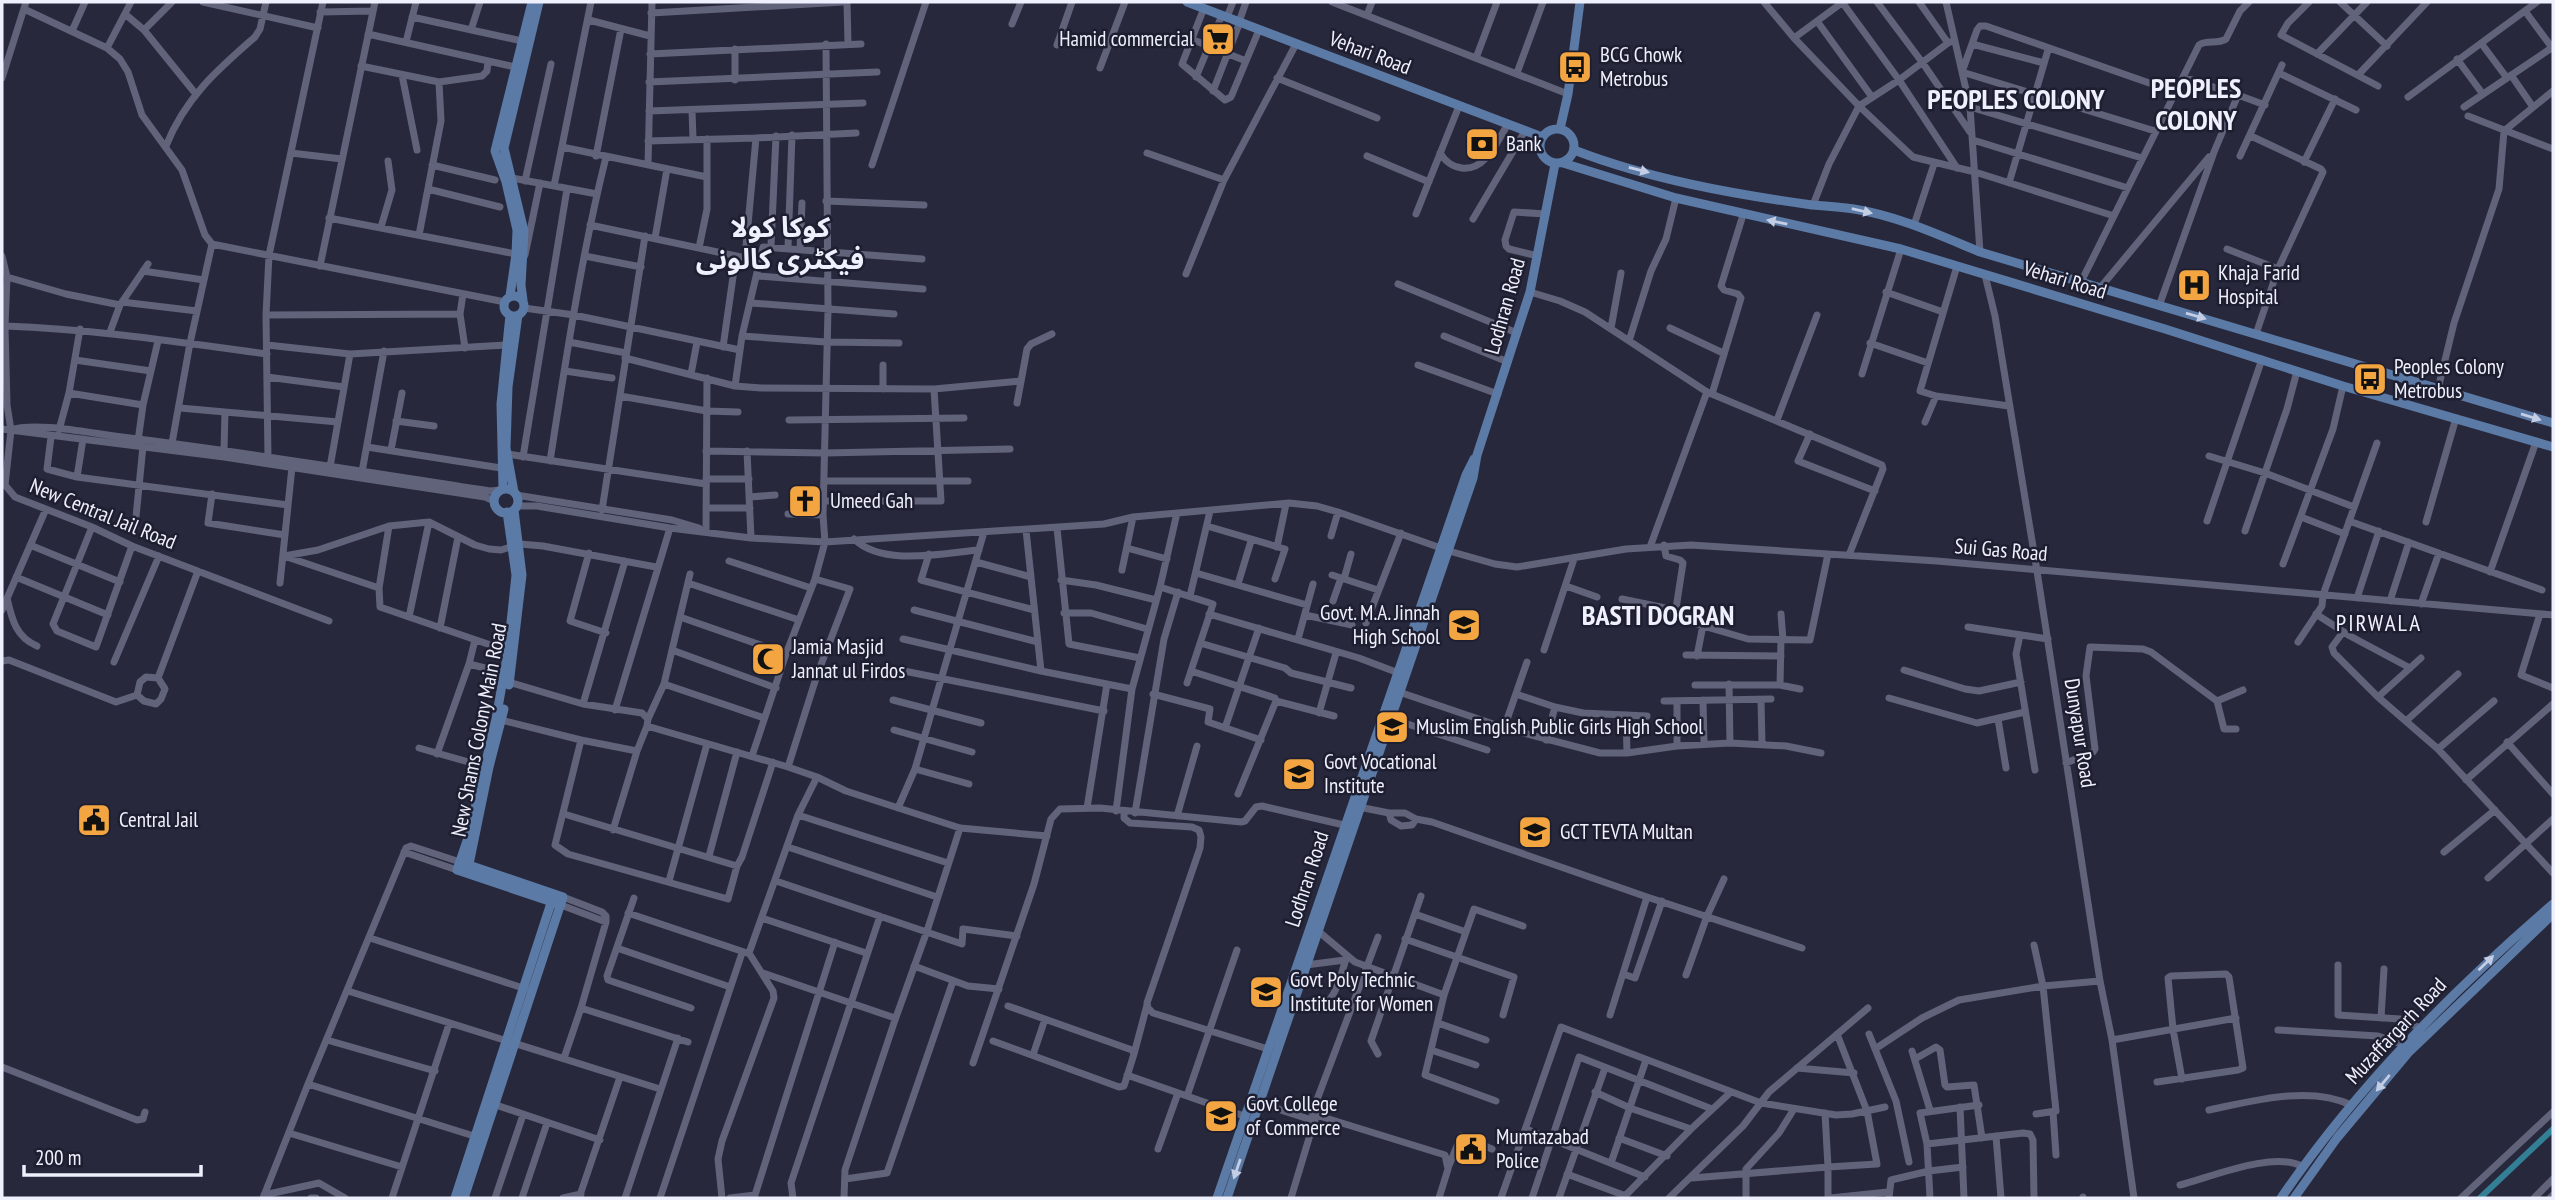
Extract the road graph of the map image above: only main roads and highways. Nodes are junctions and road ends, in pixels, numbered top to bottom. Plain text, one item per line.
1 (532, 2) edge
2 (539, 2) edge
3 (1187, 2) edge
4 (1580, 2) edge
5 (1560, 129) junction
6 (1542, 137) junction
7 (1574, 150) junction
8 (1559, 163) junction
9 (520, 256) junction
10 (507, 300) junction
11 (519, 310) junction
12 (2553, 423) edge
13 (2553, 447) edge
14 (502, 490) junction
15 (514, 503) junction
16 (517, 546) junction
17 (1445, 549) junction
18 (506, 679) junction
19 (499, 720) junction
20 (463, 868) junction
21 (2553, 904) edge
22 (2553, 914) edge
23 (480, 1137) junction
24 (455, 1198) edge
25 (464, 1198) edge
26 (1217, 1198) edge
27 (1227, 1198) edge
28 (2281, 1198) edge
29 (2294, 1198) edge

1 - 9 main road
2 - 9 main road
3 - 6 main road, Vehari Road
4 - 5 main road
5 - 6 main road
5 - 7 main road
6 - 8 main road
7 - 8 main road
7 -> 12 main road, Vehari Road
13 -> 8 main road, Vehari Road
8 - 17 main road, Lodhran Road
9 - 10 main road
9 - 11 main road
10 - 11 main road
10 - 11 main road
11 - 14 main road
11 - 15 main road, New Shams Colony Main Road
14 - 15 main road
14 - 15 main road
15 - 16 main road, New Shams Colony Main Road
16 - 18 main road, New Shams Colony Main Road
16 - 18 main road, New Shams Colony Main Road
17 - 26 main road, Lodhran Road
17 -> 27 main road, Lodhran Road
18 - 19 main road, New Shams Colony Main Road
19 - 20 main road, New Shams Colony Main Road
19 - 20 main road, New Shams Colony Main Road
20 - 23 main road
28 -> 21 main road, Muzaffargarh Road
22 -> 29 main road
23 - 24 main road
23 - 25 main road

